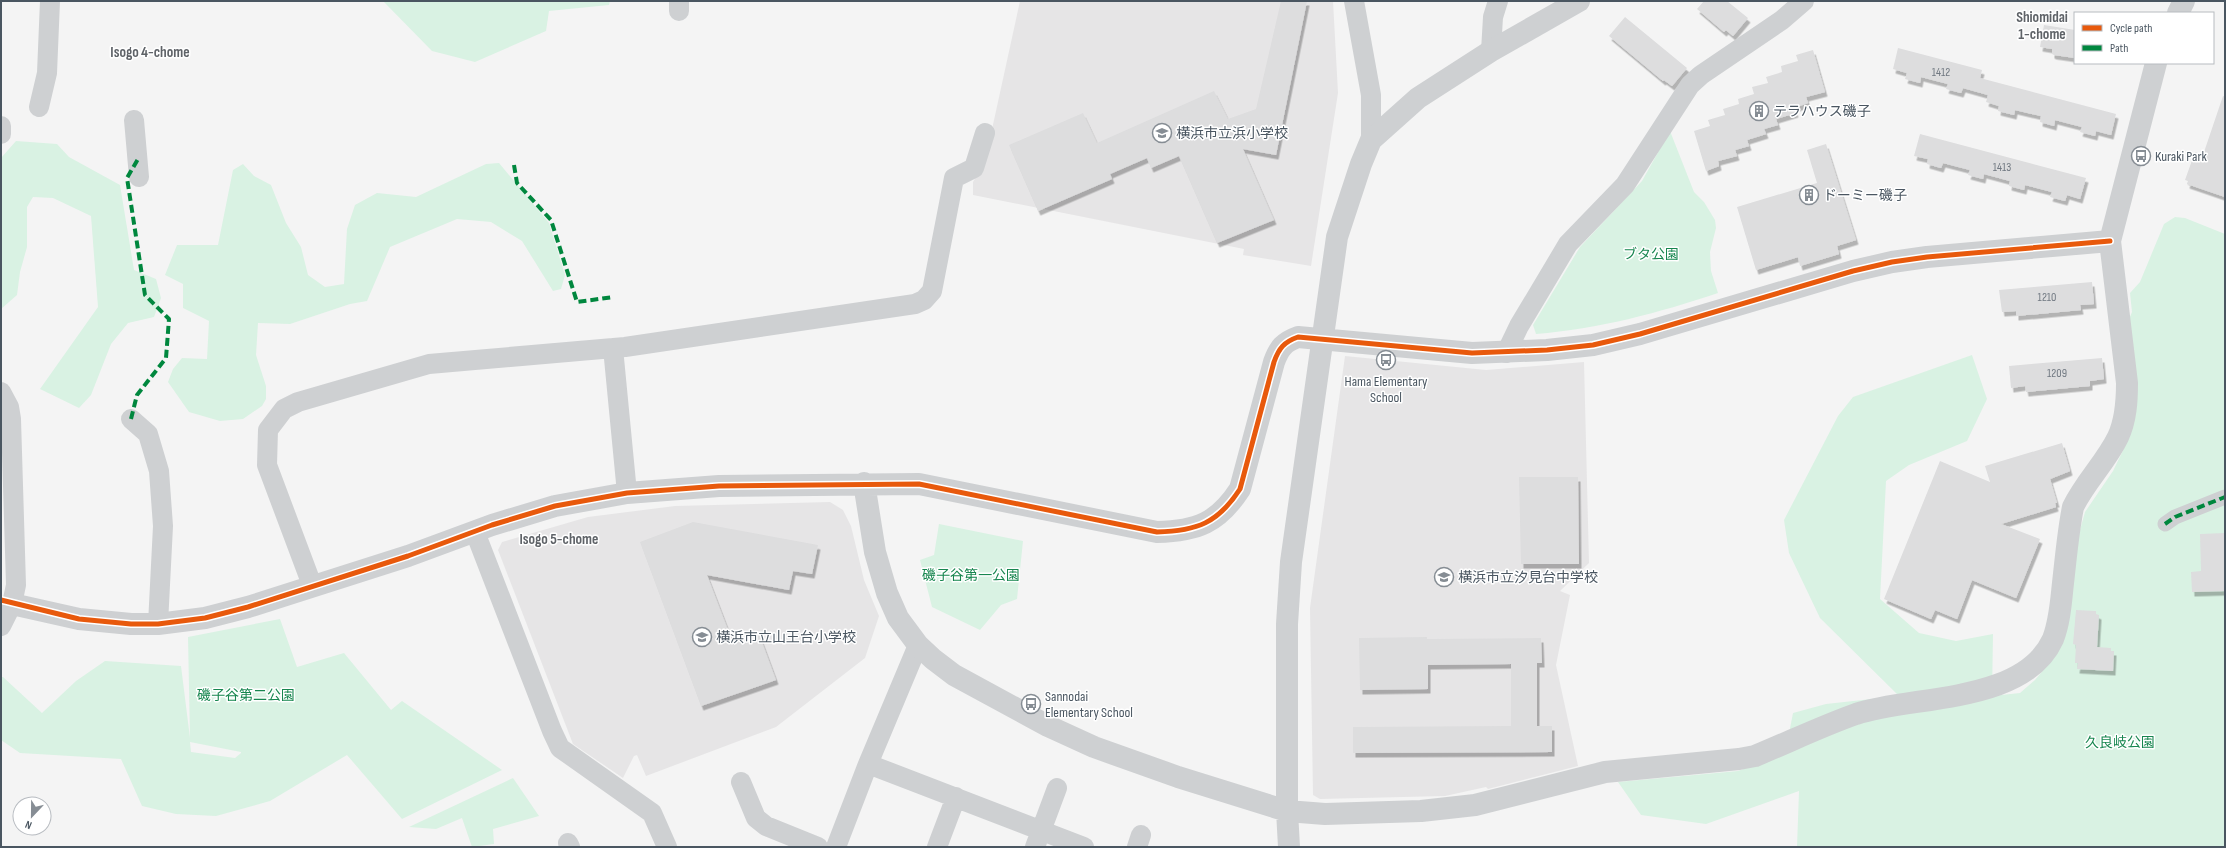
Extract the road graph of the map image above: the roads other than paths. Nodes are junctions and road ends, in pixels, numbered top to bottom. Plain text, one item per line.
1 (50, 1) edge
2 (1354, 1) edge
3 (1498, 1) edge
4 (1579, 1) edge
5 (1804, 1) edge
6 (2184, 1) edge
7 (2178, 12) edge
8 (1491, 52) junction
9 (2156, 64) edge
10 (39, 107) dead end
11 (134, 120) dead end
12 (1, 126) edge
13 (985, 133) dead end
14 (1, 134) edge
15 (1371, 140) junction
16 (139, 177) dead end
17 (2110, 241) junction
18 (1322, 339) junction
19 (612, 348) junction
20 (1506, 353) junction
21 (1, 392) edge
22 (131, 419) dead end
23 (864, 483) junction
24 (627, 493) junction
25 (2225, 497) edge
26 (2165, 524) dead end
27 (476, 532) junction
28 (312, 585) junction
29 (7, 602) edge
30 (158, 624) junction
31 (1, 626) edge
32 (918, 645) junction
33 (868, 764) junction
34 (741, 782) dead end
35 (1057, 788) dead end
36 (956, 797) junction
37 (1287, 811) junction
38 (1038, 839) edge
39 (667, 847) edge
40 (818, 847) edge
41 (836, 847) edge
42 (937, 847) edge
43 (1084, 847) edge
44 (1289, 847) edge

1 - 10 street
2 - 15 street
3 - 8 street
4 - 8 street
5 - 20 street
6 - 7 street
8 - 15 street
9 - 17 street
11 - 16 street
12 - 14 street
13 - 19 street
15 - 18 street
17 - 20 street
17 - 37 street
18 - 20 street
18 - 23 street
18 - 37 street
19 - 24 street
19 - 28 street
21 - 29 street
22 - 30 street
23 - 24 street
23 - 32 street
24 - 27 street
25 - 26 street
27 - 28 street
27 - 39 street
28 - 30 street
29 - 30 street
29 - 31 street
32 - 33 street
32 - 37 street
33 - 36 street
33 - 41 street
34 - 40 street
35 - 38 street
36 - 38 street
36 - 42 street
37 - 44 street
38 - 43 street

